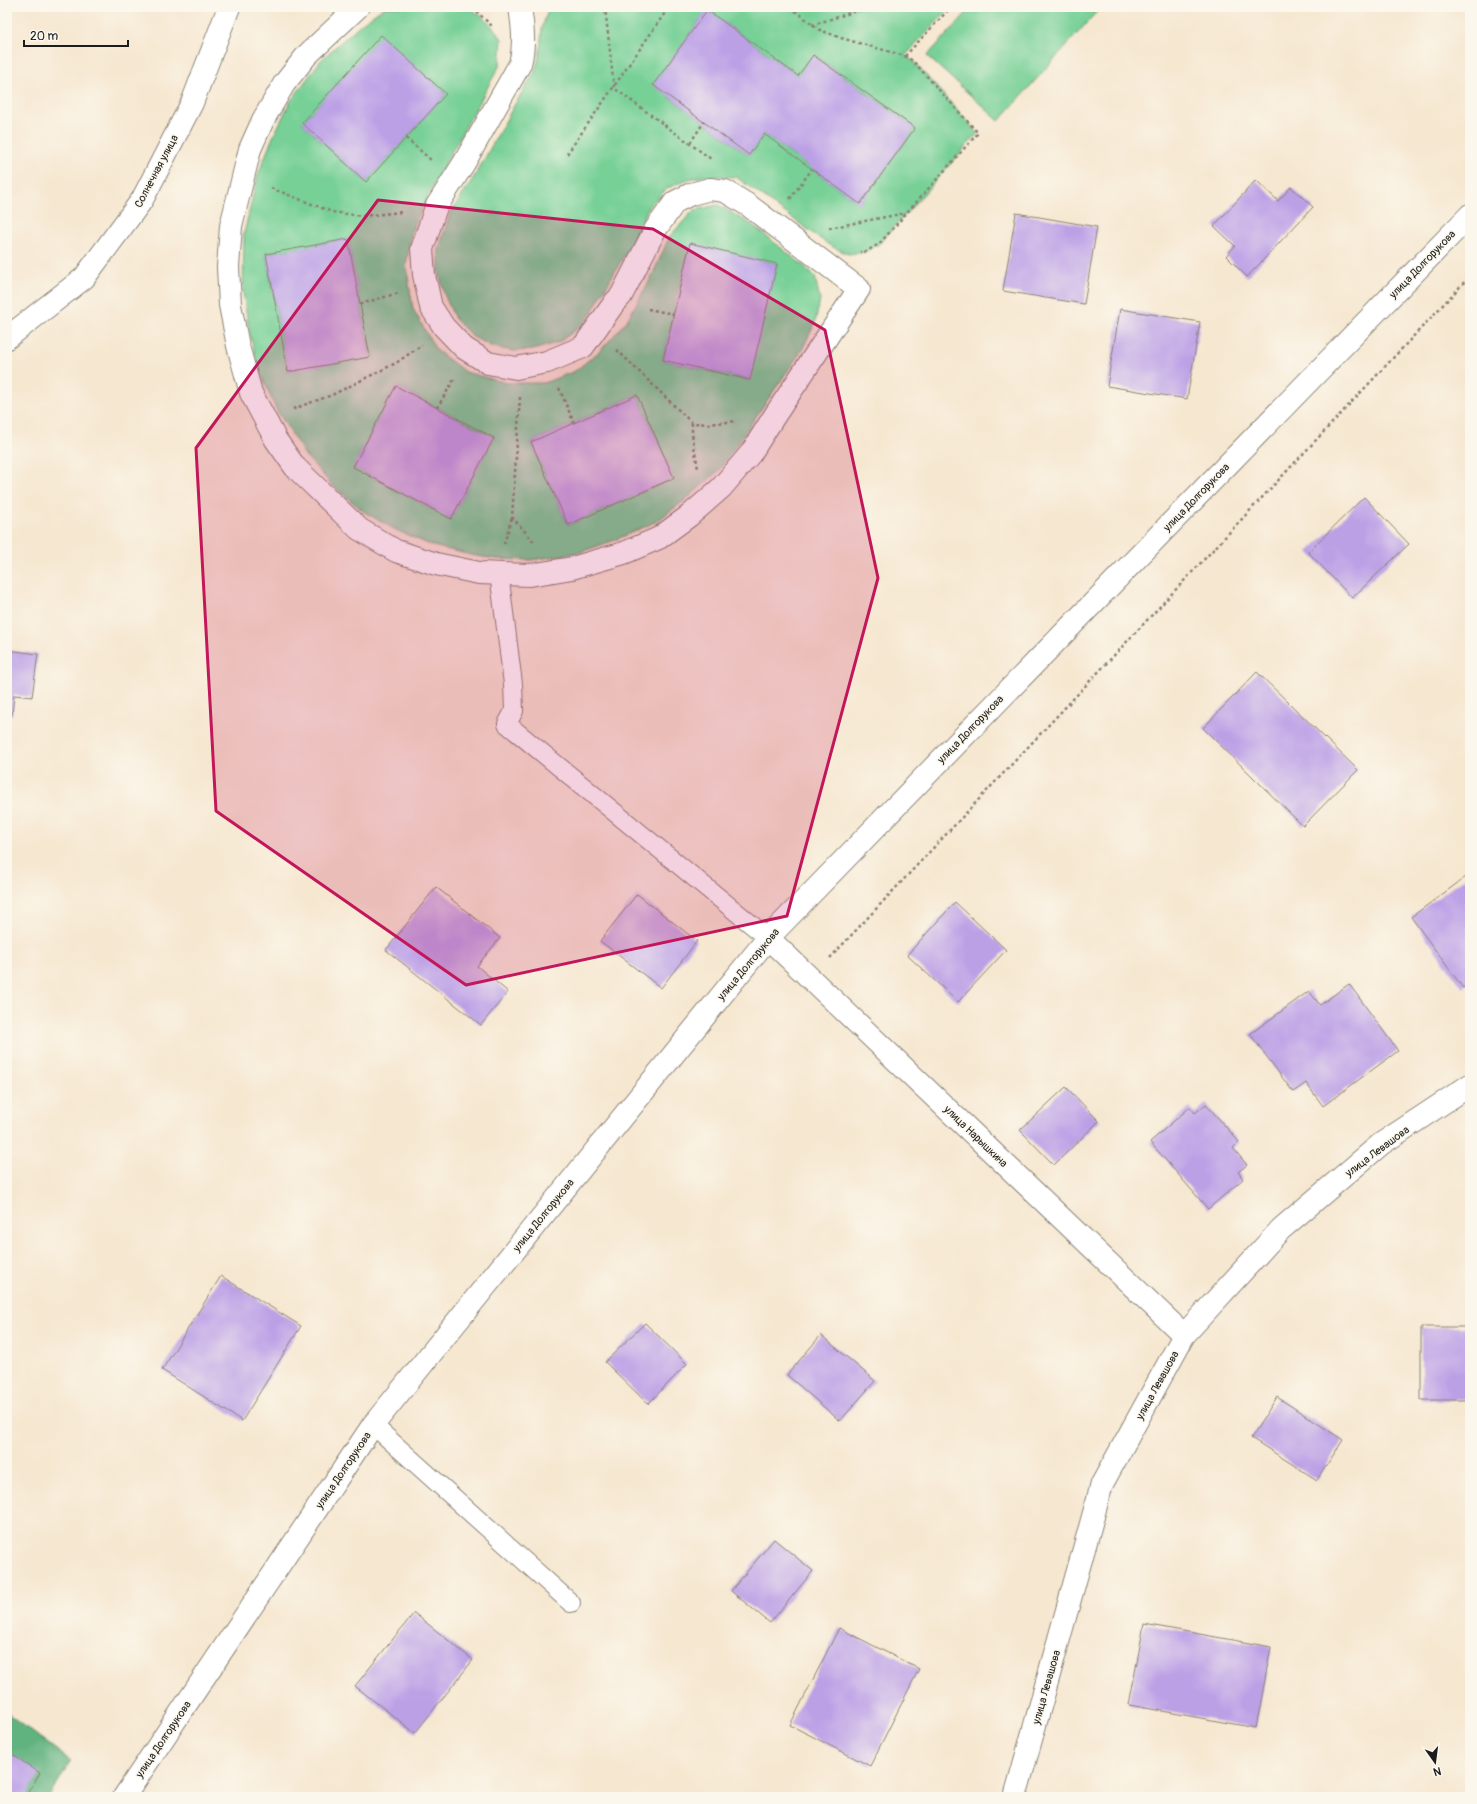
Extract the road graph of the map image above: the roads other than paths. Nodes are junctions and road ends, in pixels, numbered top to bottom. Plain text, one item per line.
1 (229, 7) edge
2 (358, 7) edge
3 (520, 7) edge
4 (1470, 214) edge
5 (7, 338) edge
6 (499, 573) junction
7 (768, 938) junction
8 (1470, 1085) edge
9 (1184, 1335) junction
10 (373, 1425) junction
11 (571, 1603) dead end
12 (124, 1797) edge
13 (1015, 1797) edge

1 - 5 street, Солнечная улица
2 - 6 street
3 - 6 street
4 - 7 street, улица Долгорукова
6 - 7 lane
7 - 9 street, улица Нарышкина
7 - 10 street, улица Долгорукова
8 - 9 street, улица Левашова
9 - 13 street, улица Левашова
10 - 11 lane
10 - 12 street, улица Долгорукова

